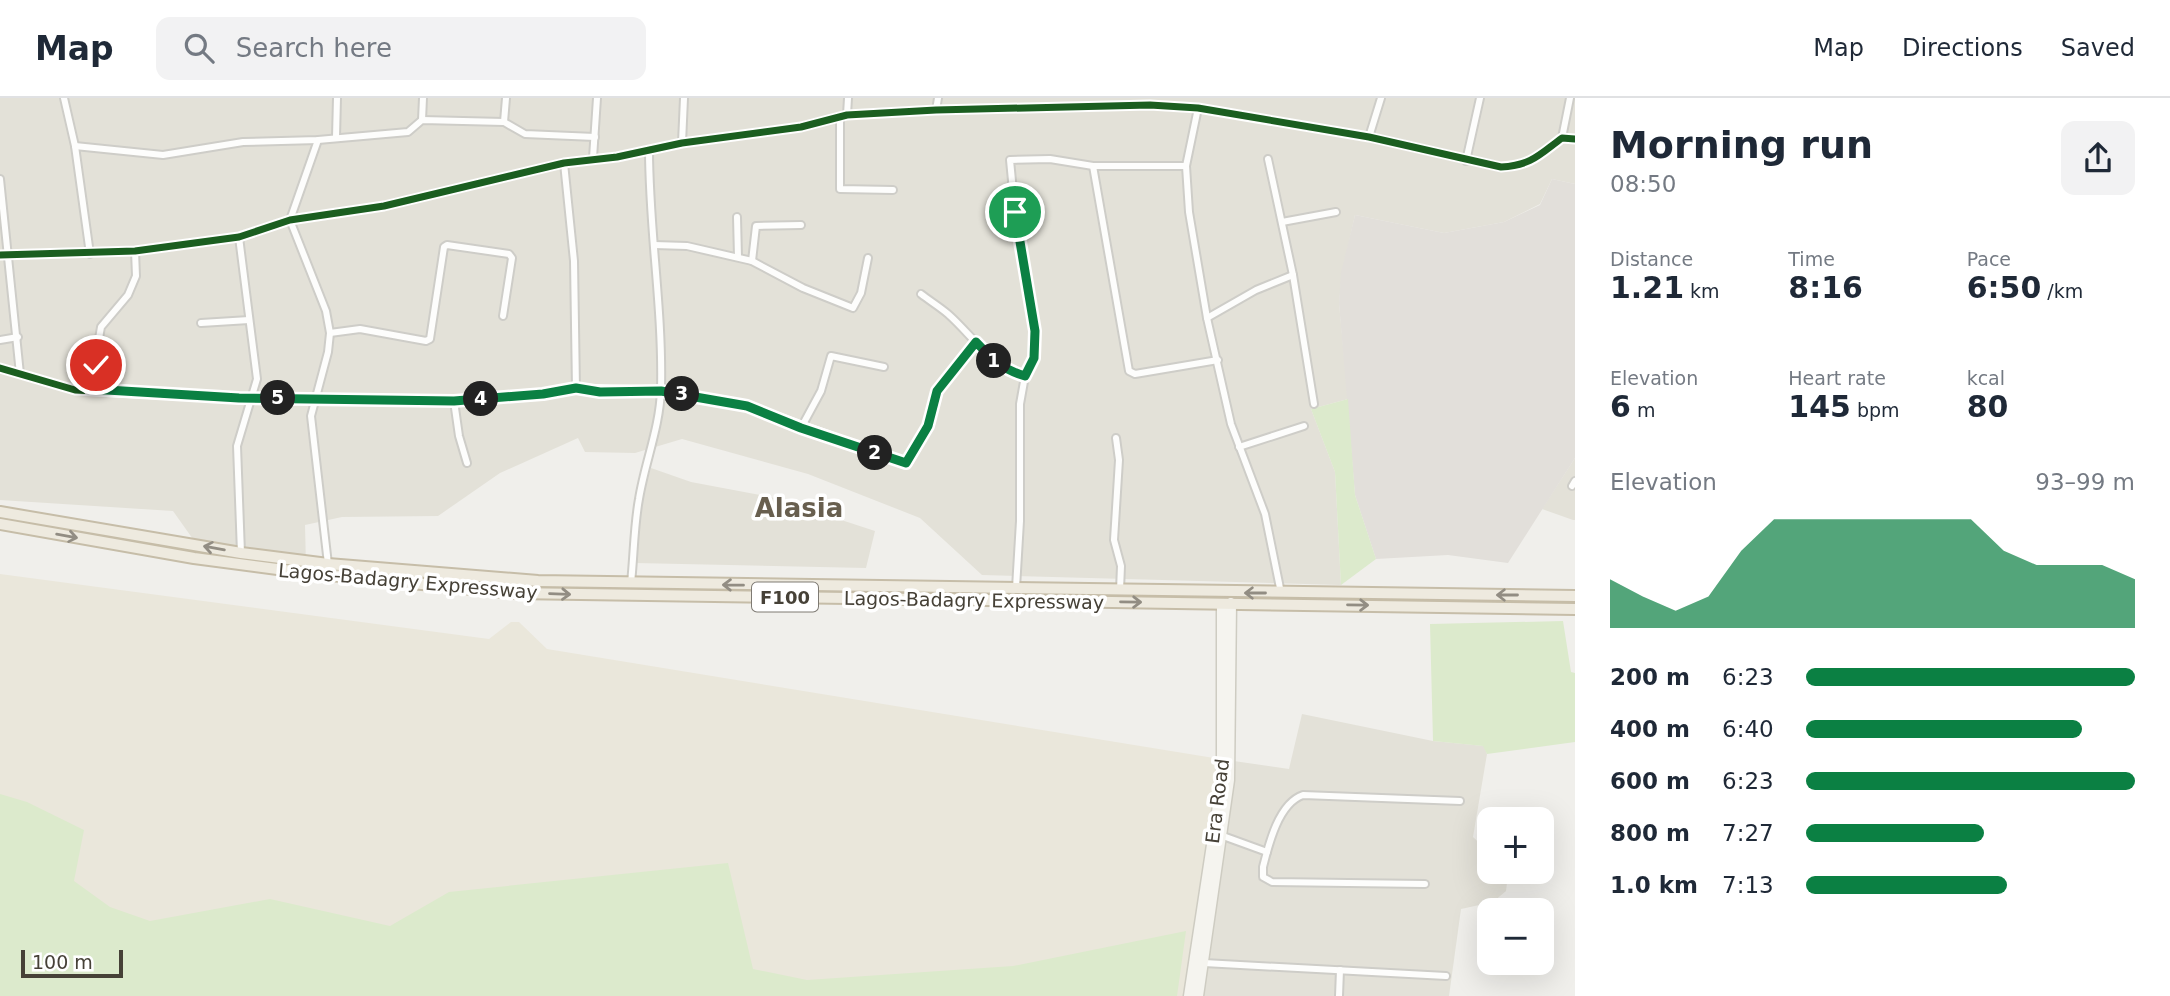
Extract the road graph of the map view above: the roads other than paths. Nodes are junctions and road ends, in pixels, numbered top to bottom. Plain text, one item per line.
1 (64, 98) edge
2 (337, 98) edge
3 (423, 98) edge
4 (506, 98) edge
5 (597, 98) edge
6 (684, 98) edge
7 (848, 98) edge
8 (938, 98) edge
9 (1033, 98) edge
10 (1206, 98) edge
11 (1381, 98) edge
12 (1480, 98) edge
13 (1570, 98) edge
14 (1120, 102) edge
15 (1181, 102) edge
16 (1031, 108) junction
17 (1201, 108) junction
18 (936, 110) junction
19 (843, 116) junction
20 (422, 120) junction
21 (504, 122) junction
22 (336, 137) junction
23 (595, 137) junction
24 (1369, 137) junction
25 (1562, 138) junction
26 (1575, 139) edge
27 (318, 140) junction
28 (682, 143) junction
29 (75, 146) junction
30 (649, 150) junction
31 (593, 158) junction
32 (1268, 159) dead end
33 (1466, 161) junction
34 (564, 163) junction
35 (1093, 166) junction
36 (1186, 166) junction
37 (0, 178) edge
38 (893, 190) dead end
39 (1336, 212) dead end
40 (737, 217) dead end
41 (290, 220) junction
42 (1282, 222) junction
43 (801, 225) dead end
44 (239, 237) junction
45 (654, 245) junction
46 (135, 251) junction
47 (90, 254) junction
48 (0, 255) edge
49 (8, 256) junction
50 (738, 257) junction
51 (868, 258) dead end
52 (752, 261) junction
53 (1293, 275) junction
54 (921, 294) dead end
55 (503, 317) dead end
56 (1206, 317) junction
57 (249, 320) junction
58 (201, 323) dead end
59 (330, 333) junction
60 (18, 337) junction
61 (0, 340) edge
62 (976, 342) junction
63 (1218, 360) junction
64 (884, 367) dead end
65 (0, 368) edge
66 (20, 374) junction
67 (1025, 376) junction
68 (576, 388) junction
69 (90, 389) junction
70 (661, 391) junction
71 (251, 398) junction
72 (314, 400) junction
73 (454, 401) junction
74 (1314, 404) dead end
75 (1304, 426) dead end
76 (801, 428) junction
77 (1116, 438) dead end
78 (1239, 447) junction
79 (467, 463) dead end
80 (0, 512) edge
81 (0, 524) edge
82 (241, 553) junction
83 (328, 564) junction
84 (631, 583) junction
85 (1016, 588) junction
86 (1120, 590) junction
87 (1281, 593) junction
88 (1575, 596) edge
89 (1227, 604) junction
90 (1575, 609) edge
91 (1460, 801) dead end
92 (1223, 836) junction
93 (1267, 852) junction
94 (1425, 884) dead end
95 (1204, 963) junction
96 (1340, 971) junction
97 (1446, 976) dead end
98 (1189, 996) edge
99 (1198, 996) edge
100 (1339, 996) edge

1 - 29 street
2 - 22 street
3 - 20 street
4 - 21 street
5 - 23 street
6 - 28 street
7 - 19 street
8 - 18 street
9 - 16 street
10 - 17 street
11 - 24 street
12 - 33 street
13 - 25 street
14 - 15 street
14 - 16 street
15 - 17 street
16 - 18 street
17 - 24 street
17 - 36 street
18 - 19 street
19 - 28 street
19 - 38 street
20 - 21 street
20 - 22 street
21 - 23 street
22 - 27 street
23 - 31 street
24 - 33 street
25 - 26 street
25 - 33 street
27 - 29 street
27 - 41 street
28 - 30 street
29 - 47 street
30 - 31 street
30 - 45 street
31 - 34 street
32 - 42 street
34 - 41 street
34 - 68 street
35 - 36 street
35 - 63 street
35 - 67 street
36 - 56 street
37 - 49 street
39 - 42 street
40 - 50 street
41 - 44 street
41 - 59 street
42 - 53 street
43 - 52 street
44 - 46 street
44 - 57 street
45 - 50 street
45 - 70 street
46 - 47 street
46 - 69 street
47 - 49 street
48 - 49 street
49 - 60 street
50 - 52 street
51 - 52 street
53 - 56 street
53 - 74 street
54 - 62 street
55 - 59 street
56 - 63 street
57 - 58 street
57 - 71 street
59 - 72 street
60 - 61 street
60 - 66 street
62 - 67 street
62 - 76 street
63 - 78 street
64 - 76 street
65 - 66 street
66 - 69 street
67 - 85 street
68 - 70 street
68 - 73 street
69 - 71 street
70 - 76 street
70 - 84 street
71 - 72 street
71 - 82 street
72 - 73 street
72 - 83 street
73 - 79 street
75 - 78 street
77 - 86 street
78 - 87 street
82 -> 80 highway, Lagos-Badagry Expressway / F100
81 -> 89 highway, Lagos-Badagry Expressway / F100
82 - 83 highway, Lagos-Badagry Expressway / F100
83 - 84 highway, Lagos-Badagry Expressway / F100
85 -> 84 highway, Lagos-Badagry Expressway / F100
85 - 86 highway, Lagos-Badagry Expressway / F100
87 -> 86 highway, Lagos-Badagry Expressway / F100
88 -> 87 highway, Lagos-Badagry Expressway / F100
89 -> 90 highway, Lagos-Badagry Expressway / F100
89 - 92 main road
89 - 98 main road, Era Road
91 - 93 street
92 - 93 street
92 - 95 main road
93 - 94 street
95 - 96 street
95 - 99 main road
96 - 97 street
96 - 100 street

